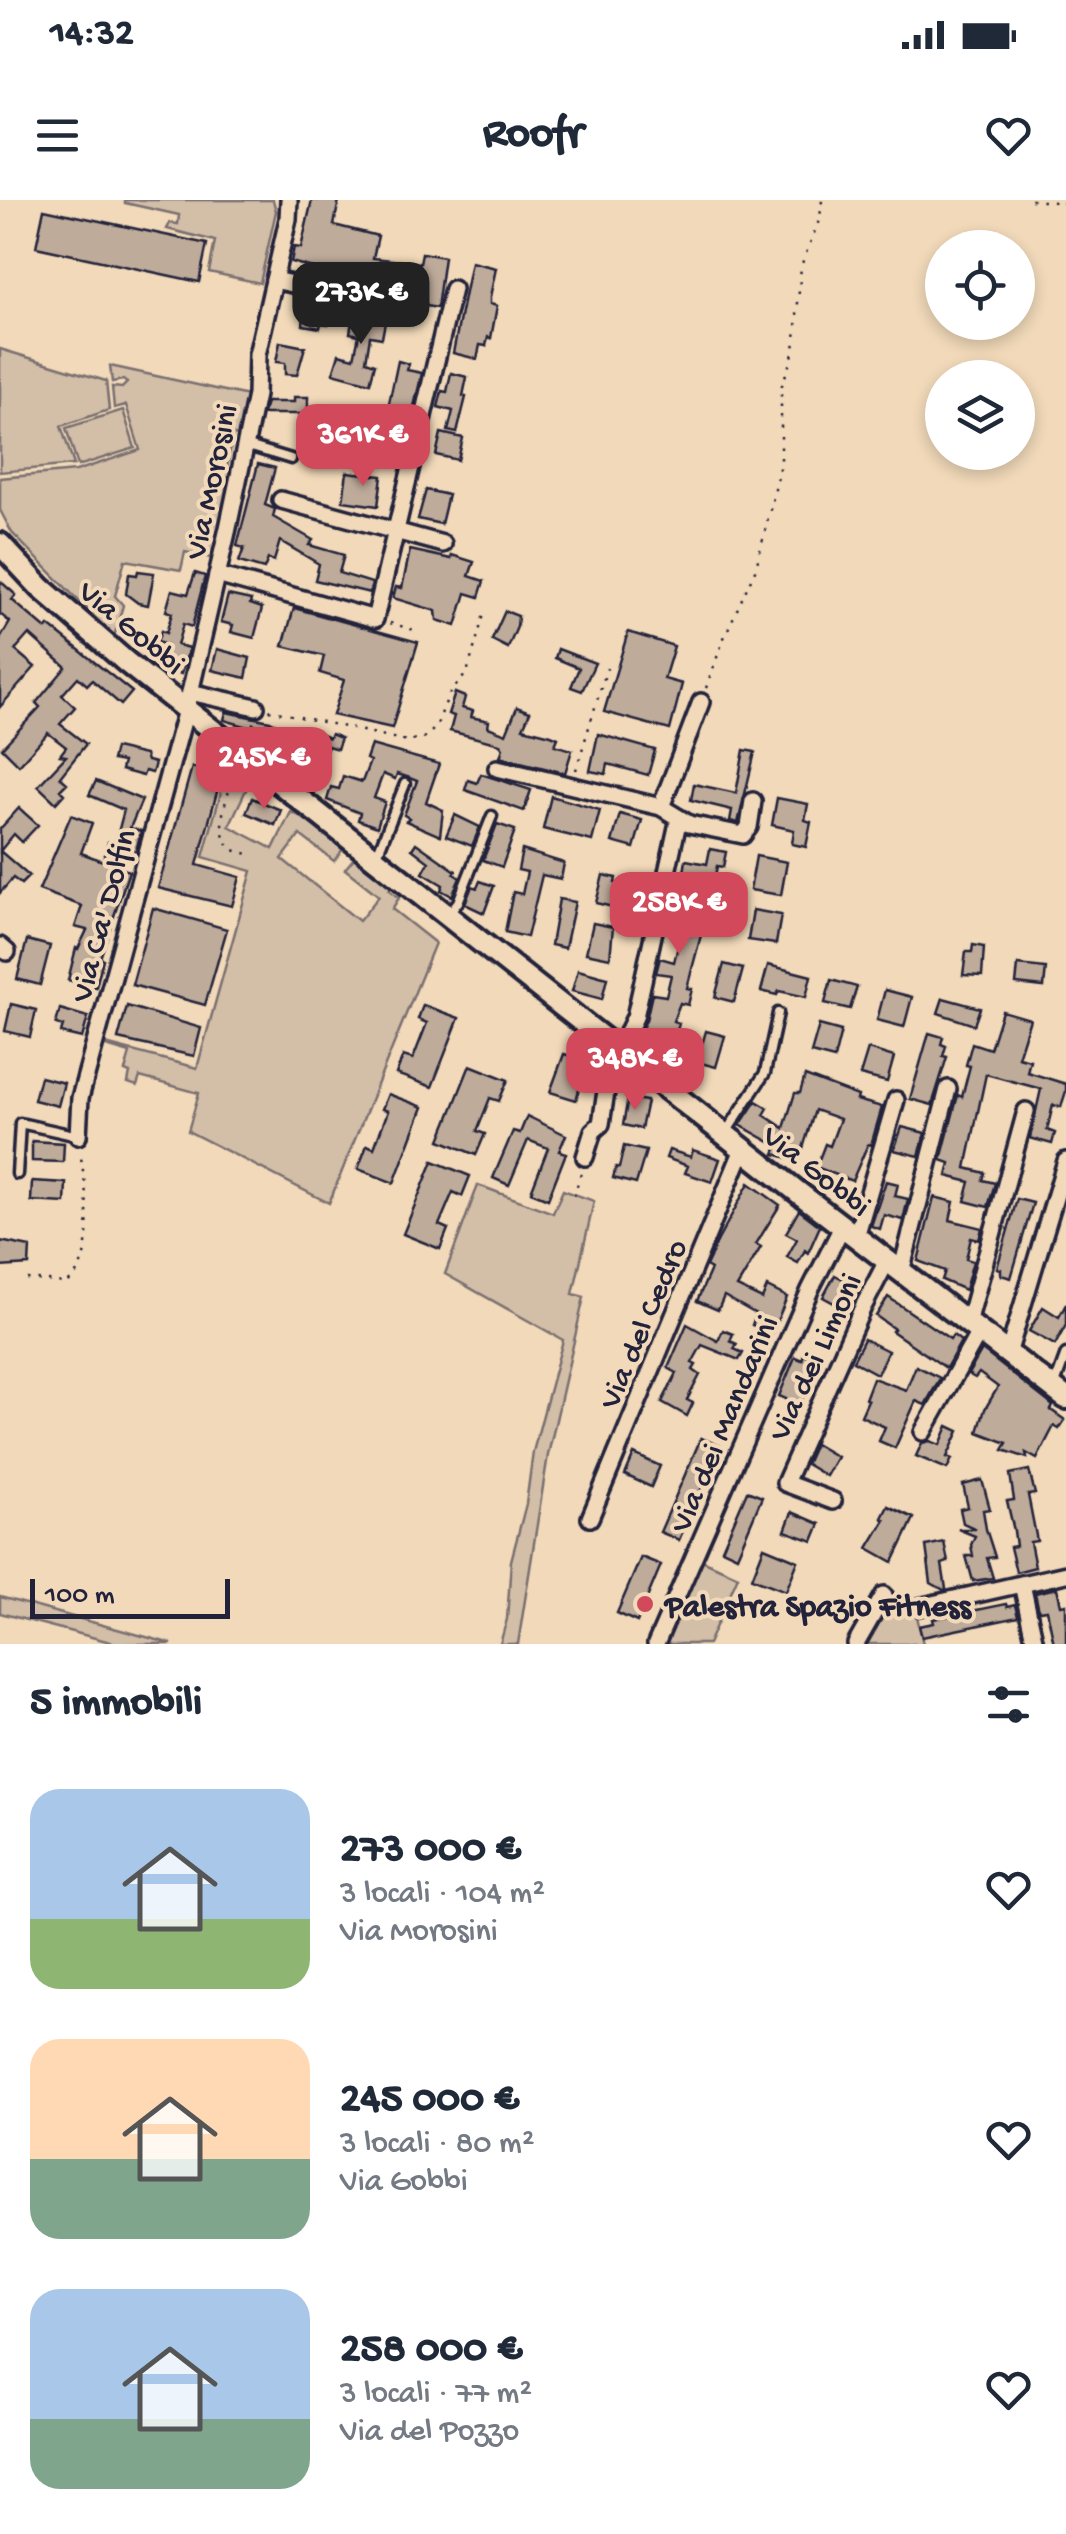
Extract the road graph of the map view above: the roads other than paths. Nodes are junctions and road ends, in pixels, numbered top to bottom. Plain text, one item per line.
1 (289, 200) edge
2 (274, 280) junction
3 (453, 290) dead end
4 (351, 297) dead end
5 (245, 445) junction
6 (291, 459) dead end
7 (282, 500) dead end
8 (396, 532) junction
9 (0, 544) edge
10 (443, 544) dead end
11 (217, 575) junction
12 (188, 701) junction
13 (701, 702) road end
14 (256, 707) road end
15 (497, 768) dead end
16 (405, 784) dead end
17 (753, 801) dead end
18 (662, 807) junction
19 (492, 816) dead end
20 (679, 818) junction
21 (374, 858) junction
22 (448, 916) junction
23 (778, 1013) dead end
24 (620, 1052) junction
25 (948, 1089) dead end
26 (896, 1100) dead end
27 (1026, 1111) dead end
28 (725, 1134) junction
29 (78, 1136) joint
30 (743, 1149) junction
31 (585, 1157) road end
32 (1066, 1161) edge
33 (17, 1174) dead end
34 (849, 1232) junction
35 (894, 1267) junction
36 (973, 1327) junction
37 (1008, 1354) junction
38 (1066, 1354) edge
39 (1059, 1393) edge
40 (923, 1432) dead end
41 (832, 1501) dead end
42 (590, 1518) dead end
43 (1066, 1574) edge
44 (1022, 1584) junction
45 (884, 1595) dead end
46 (919, 1607) dead end
47 (656, 1644) edge
48 (856, 1644) edge
49 (1035, 1644) edge

1 - 2 street, Via Morosini
2 - 4 street
2 - 5 street, Via Morosini
3 - 8 street
5 - 6 lane
5 - 11 street, Via Morosini
7 - 8 street
8 - 10 street
8 - 11 street
9 - 12 street, Via Gobbi
11 - 12 street, Via Morosini
12 - 14 street
12 - 21 street, Via Gobbi
12 - 29 street, Via Ca' Dolfin
13 - 18 street
15 - 18 street
16 - 21 lane
17 - 20 street
18 - 20 street
19 - 22 lane
20 - 24 street
21 - 22 street, Via Gobbi
22 - 24 street, Via Gobbi
23 - 28 lane
24 - 28 street, Via Gobbi
24 - 31 street
25 - 35 street
26 - 34 street, Via dei Mandarini
27 - 36 street
28 - 30 street, Via Gobbi
29 - 33 lane
30 - 34 street, Via Gobbi
30 - 42 street, Via del Cedro
32 - 37 street
34 - 35 street, Via Gobbi
34 - 47 street, Via dei Mandarini
35 - 36 street, Via Gobbi
35 - 41 street, Via dei Limoni
36 - 37 street, Via Gobbi
36 - 40 street
37 - 39 street, Via Gobbi
38 - 39 lane
43 - 44 street
44 - 46 street
44 - 49 street
45 - 48 street

